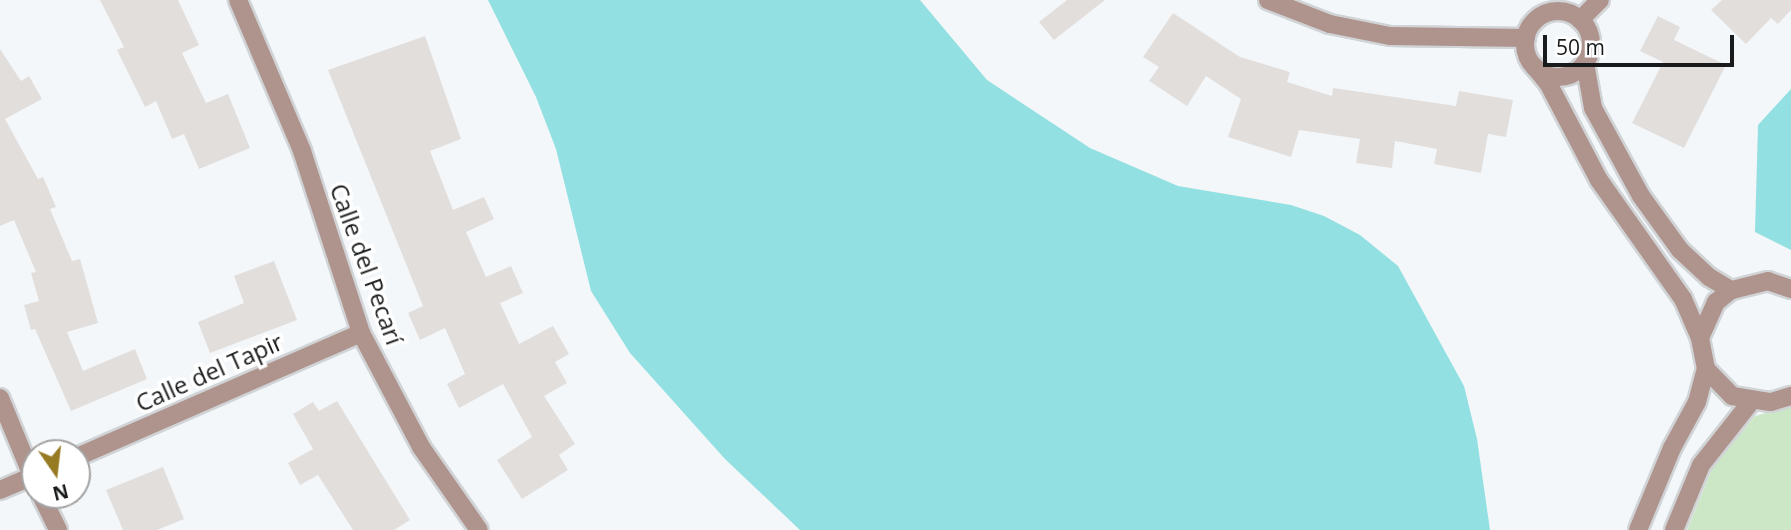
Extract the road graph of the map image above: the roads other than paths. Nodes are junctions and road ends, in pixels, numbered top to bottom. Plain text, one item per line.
1 (238, 0) edge
2 (1268, 0) edge
3 (1600, 0) edge
4 (1580, 20) junction
5 (1526, 37) junction
6 (1585, 63) junction
7 (1534, 66) junction
8 (1791, 289) edge
9 (1731, 290) junction
10 (361, 333) junction
11 (1700, 338) junction
12 (1706, 369) junction
13 (1791, 396) edge
14 (0, 398) edge
15 (1750, 402) junction
16 (21, 448) edge
17 (91, 451) edge
18 (21, 483) edge
19 (0, 490) edge
20 (48, 509) edge
21 (58, 530) edge
22 (479, 530) edge
23 (1638, 530) edge
24 (1674, 530) edge

1 - 10 street, Calle del Pecarí
2 - 5 street
3 - 4 street
4 - 5 street
4 - 6 street
5 - 7 street
6 - 7 street
6 - 9 street
7 - 11 street
8 - 9 street
9 - 11 street
10 - 17 street, Calle del Tapir
10 - 22 street, Calle del Pecarí
11 - 12 street
12 - 15 street
12 - 23 street
13 - 15 street
14 - 16 street
15 - 24 street
18 - 19 street
20 - 21 street

